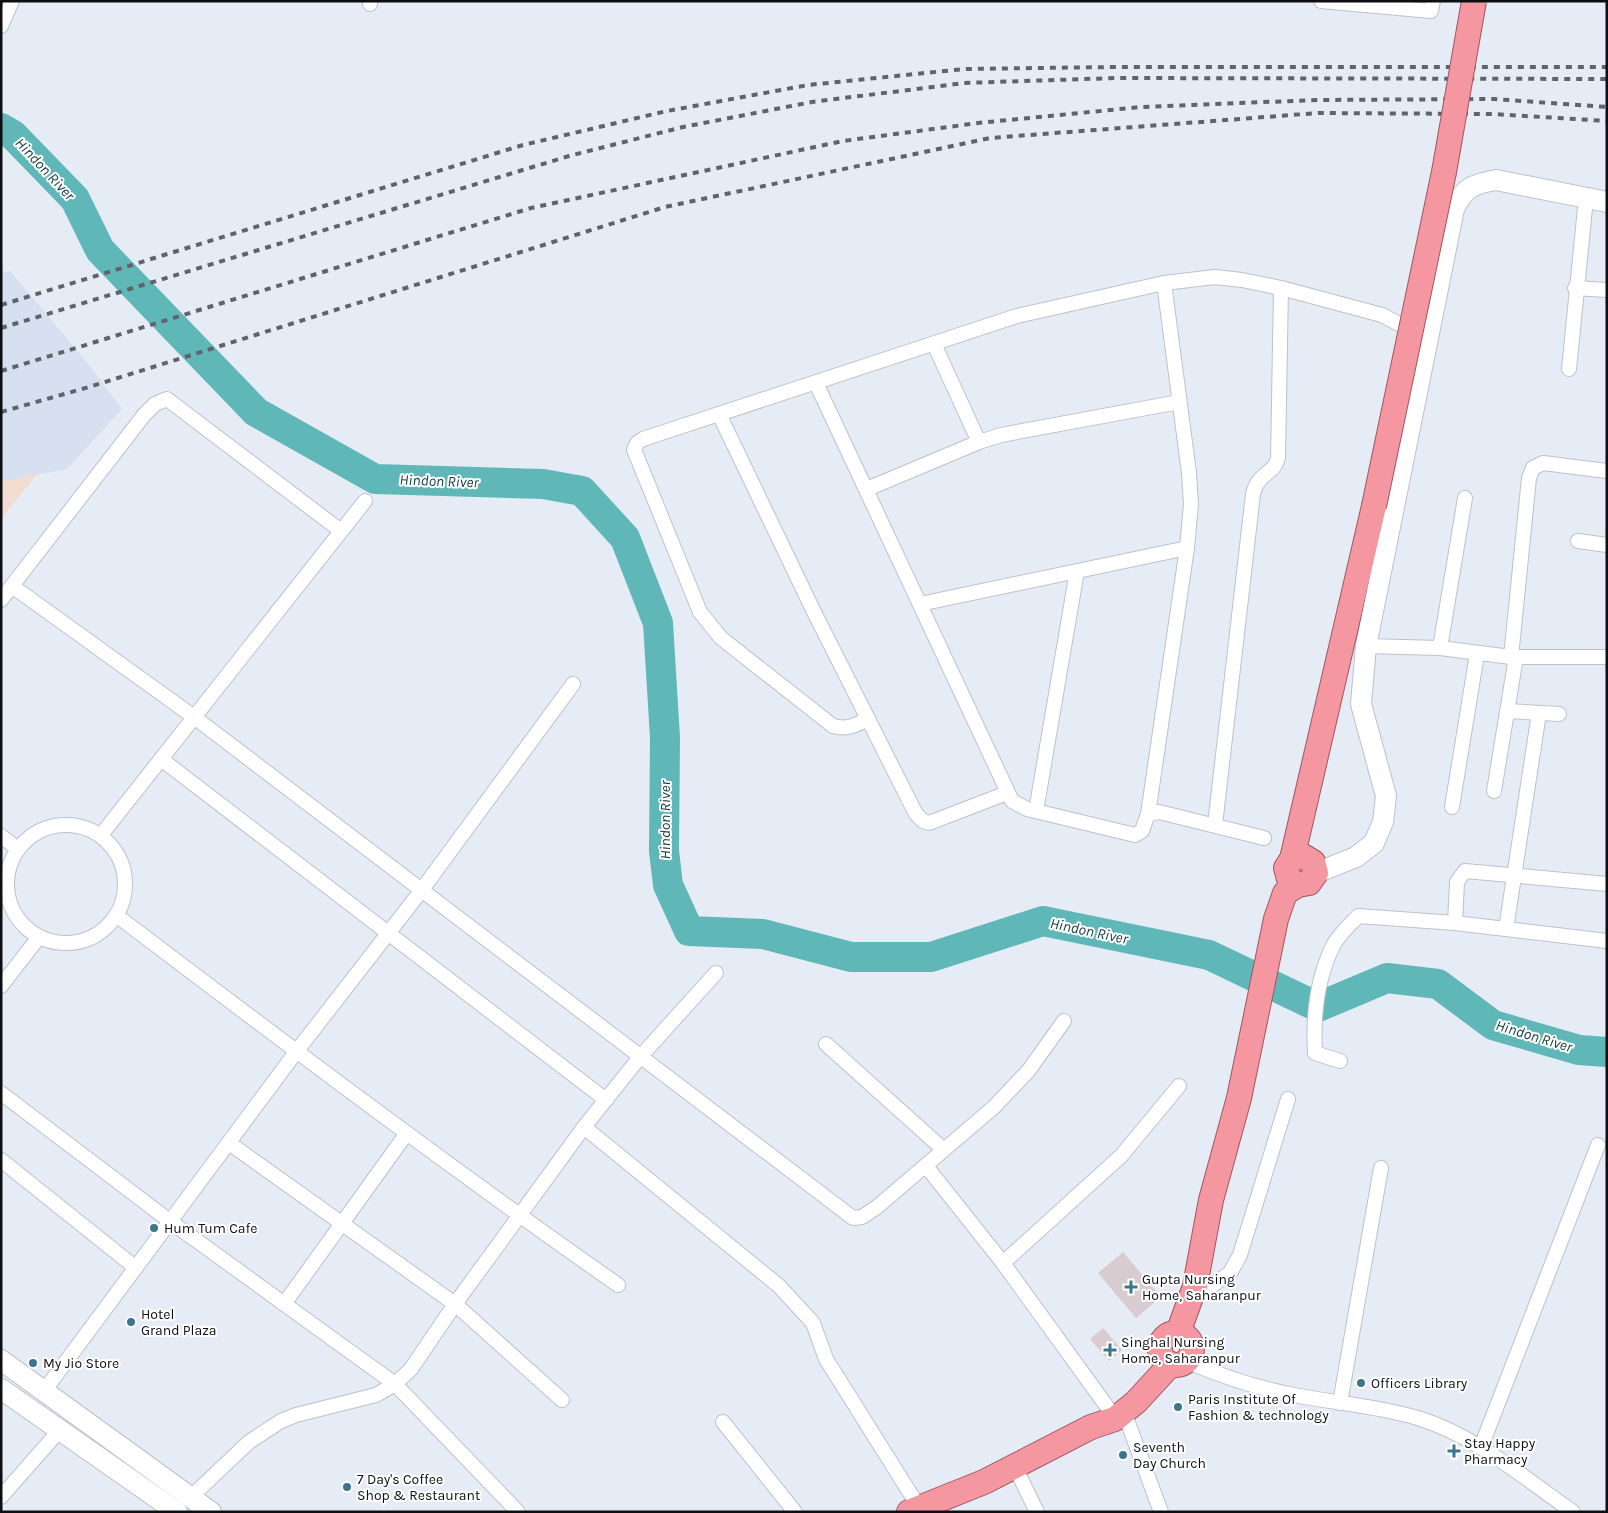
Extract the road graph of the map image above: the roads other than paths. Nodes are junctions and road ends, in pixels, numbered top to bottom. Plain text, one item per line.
1 (12, 1) edge
2 (1321, 1) edge
3 (1433, 1) edge
4 (1474, 1) edge
5 (1, 26) edge
6 (1586, 198) junction
7 (1607, 202) edge
8 (1164, 283) junction
9 (1281, 288) junction
10 (1575, 288) junction
11 (1607, 290) edge
12 (1427, 339) junction
13 (934, 344) junction
14 (1569, 369) dead end
15 (816, 383) junction
16 (1179, 402) junction
17 (720, 414) junction
18 (979, 442) junction
19 (1607, 471) edge
20 (866, 489) junction
21 (1465, 498) dead end
22 (365, 501) dead end
23 (341, 531) junction
24 (1578, 541) dead end
25 (1607, 545) edge
26 (1188, 548) junction
27 (1077, 571) junction
28 (12, 586) junction
29 (1, 600) edge
30 (920, 604) junction
31 (1366, 646) junction
32 (1440, 648) junction
33 (1477, 654) junction
34 (1513, 657) junction
35 (1607, 657) edge
36 (573, 684) dead end
37 (1507, 711) junction
38 (1539, 713) junction
39 (1559, 714) dead end
40 (194, 717) junction
41 (868, 719) junction
42 (162, 759) junction
43 (1494, 791) dead end
44 (1007, 793) junction
45 (1452, 807) dead end
46 (1036, 811) junction
47 (1148, 814) junction
48 (1215, 825) junction
49 (1, 836) edge
50 (101, 836) junction
51 (1264, 838) dead end
52 (18, 849) junction
53 (1514, 875) junction
54 (1307, 879) junction
55 (1607, 884) edge
56 (421, 891) junction
57 (116, 915) junction
58 (1455, 923) junction
59 (1506, 929) junction
60 (388, 934) junction
61 (39, 937) junction
62 (1607, 941) edge
63 (716, 973) dead end
64 (1, 986) edge
65 (1064, 1020) dead end
66 (826, 1044) dead end
67 (296, 1052) junction
68 (640, 1057) junction
69 (1340, 1060) dead end
70 (1180, 1086) dead end
71 (1, 1093) edge
72 (1288, 1099) dead end
73 (606, 1100) junction
74 (584, 1127) junction
75 (407, 1133) junction
76 (229, 1143) junction
77 (1598, 1145) dead end
78 (944, 1150) junction
79 (1224, 1158) junction
80 (1, 1160) edge
81 (926, 1166) junction
82 (1380, 1168) dead end
83 (519, 1216) junction
84 (171, 1222) junction
85 (342, 1224) junction
86 (1003, 1263) junction
87 (136, 1268) junction
88 (618, 1285) dead end
89 (1211, 1286) junction
90 (284, 1304) junction
91 (455, 1304) junction
92 (1177, 1350) junction
93 (1, 1360) edge
94 (395, 1384) junction
95 (1, 1389) edge
96 (44, 1391) junction
97 (562, 1400) dead end
98 (1340, 1402) junction
99 (1116, 1410) junction
100 (722, 1422) dead end
101 (59, 1431) junction
102 (1481, 1447) junction
103 (1015, 1466) junction
104 (192, 1496) junction
105 (1, 1497) edge
106 (165, 1508) edge
107 (917, 1510) edge
108 (211, 1512) edge
109 (518, 1512) edge
110 (795, 1512) edge
111 (1036, 1512) edge
112 (1161, 1512) edge
113 (1573, 1512) edge

1 - 5 street
2 - 3 street
4 - 54 highway, bridge
6 - 7 main road
6 - 10 street
6 - 12 main road
8 - 9 street
8 - 13 street
8 - 16 street
9 - 12 street
9 - 48 street
10 - 11 street
10 - 14 street
12 - 31 main road
13 - 15 street
13 - 18 street
15 - 17 street
15 - 20 street
16 - 18 street
16 - 26 street
17 - 41 street
17 - 41 street
18 - 20 street
19 - 34 street
20 - 30 street
21 - 32 street
22 - 23 street
23 - 28 street
23 - 40 street
24 - 25 street
26 - 27 street
26 - 47 street
27 - 30 street
27 - 46 street
28 - 29 street
28 - 40 street
30 - 44 street
31 - 32 street
31 - 54 main road
32 - 33 street
33 - 34 street
33 - 45 street
34 - 35 street
34 - 37 street
36 - 56 street
37 - 38 street
37 - 43 street
38 - 39 street
38 - 53 street
40 - 42 street
40 - 56 street
41 - 44 street
42 - 50 street
42 - 60 street
44 - 46 street
46 - 47 street
47 - 48 street
48 - 51 street
49 - 52 street
50 - 52 street
50 - 57 street
52 - 61 street
53 - 55 street
53 - 58 street
53 - 59 street
54 - 79 highway
56 - 60 street
56 - 68 street
57 - 61 street
57 - 67 street
58 - 59 street
58 - 69 street
59 - 62 street
60 - 67 street
60 - 73 street
61 - 64 street
63 - 68 street
65 - 78 street
66 - 78 street
67 - 75 street
67 - 76 street
68 - 73 street
68 - 81 street
70 - 86 street
71 - 84 street
72 - 89 street
73 - 74 street
74 - 83 street
74 - 107 street
75 - 83 street
75 - 85 street
76 - 84 street
76 - 85 street
77 - 102 street
78 - 81 street
79 - 89 highway
79 - 92 highway
80 - 87 street
81 - 86 street
82 - 98 street
83 - 88 street
83 - 91 street
84 - 87 street
84 - 90 street
85 - 90 street
85 - 91 street
86 - 99 street
87 - 96 street
89 - 92 highway
90 - 94 street
91 - 94 street
91 - 97 street
92 - 98 street
92 - 99 highway
93 - 96 main road
94 - 104 street
94 - 109 street
95 - 101 main road
96 - 104 main road
98 - 102 street
99 - 103 highway
99 - 112 street
100 - 110 street
101 - 105 street
101 - 106 main road
102 - 113 street
103 - 107 highway
103 - 111 street
104 - 108 main road

